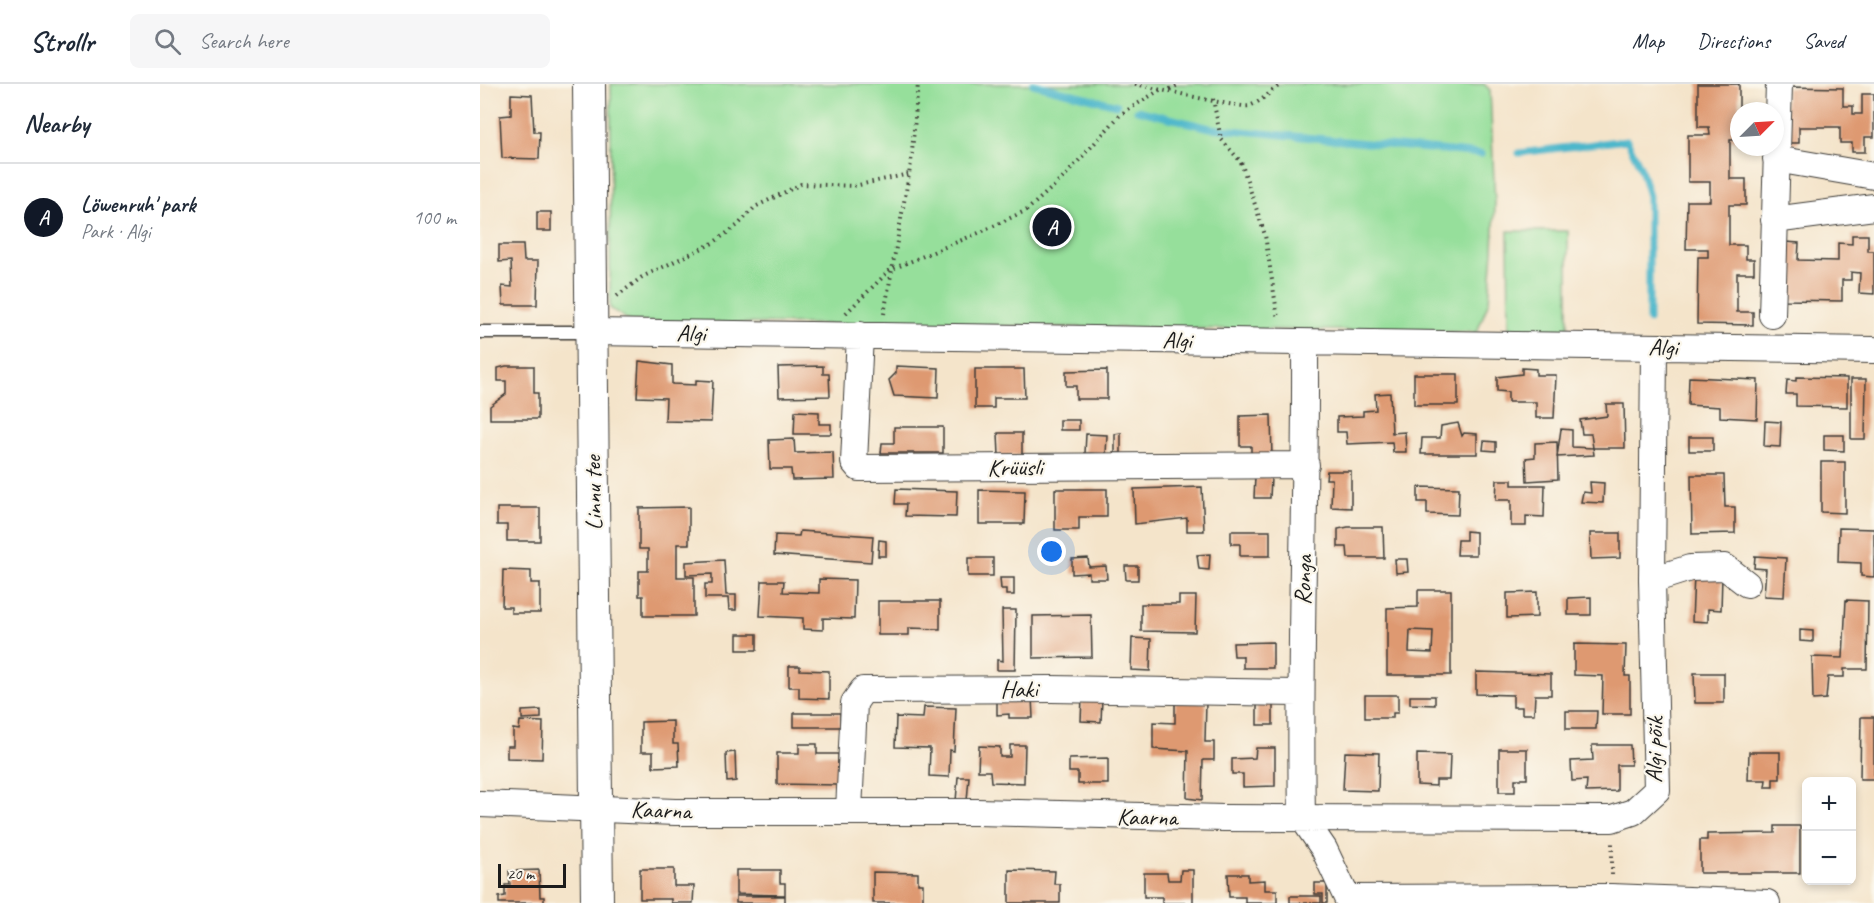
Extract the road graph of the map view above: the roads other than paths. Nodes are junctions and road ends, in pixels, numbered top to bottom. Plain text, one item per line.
1 (589, 84) edge
2 (1779, 84) edge
3 (1776, 159) junction
4 (1874, 176) edge
5 (1874, 207) edge
6 (1774, 220) junction
7 (1772, 315) dead end
8 (480, 332) edge
9 (590, 332) junction
10 (871, 335) junction
11 (1305, 343) junction
12 (1654, 347) junction
13 (1874, 350) edge
14 (1306, 465) junction
15 (1652, 580) junction
16 (1747, 584) dead end
17 (1299, 693) junction
18 (480, 804) edge
19 (598, 807) junction
20 (849, 811) junction
21 (1302, 817) junction
22 (1562, 900) edge
23 (1711, 902) edge
24 (597, 903) edge
25 (1767, 903) edge

1 - 9 street, Linnu tee
2 - 3 street
3 - 4 street
3 - 6 street
5 - 6 street
6 - 7 street
8 - 9 lane, Algi
9 - 10 street, Algi
9 - 19 street, Linnu tee
10 - 11 street, Algi
10 - 14 street, Krüüsli
11 - 12 street, Algi
11 - 14 street, Ronga
12 - 13 street, Algi
12 - 15 street, Algi põik
14 - 17 street, Ronga
15 - 16 street
15 - 21 street, Algi põik
17 - 20 street, Haki
17 - 21 street, Ronga
18 - 19 street, Kaarna
19 - 20 street, Kaarna
19 - 24 street, Linnu tee
20 - 21 street, Kaarna
21 - 22 street
22 - 23 street
23 - 25 street

